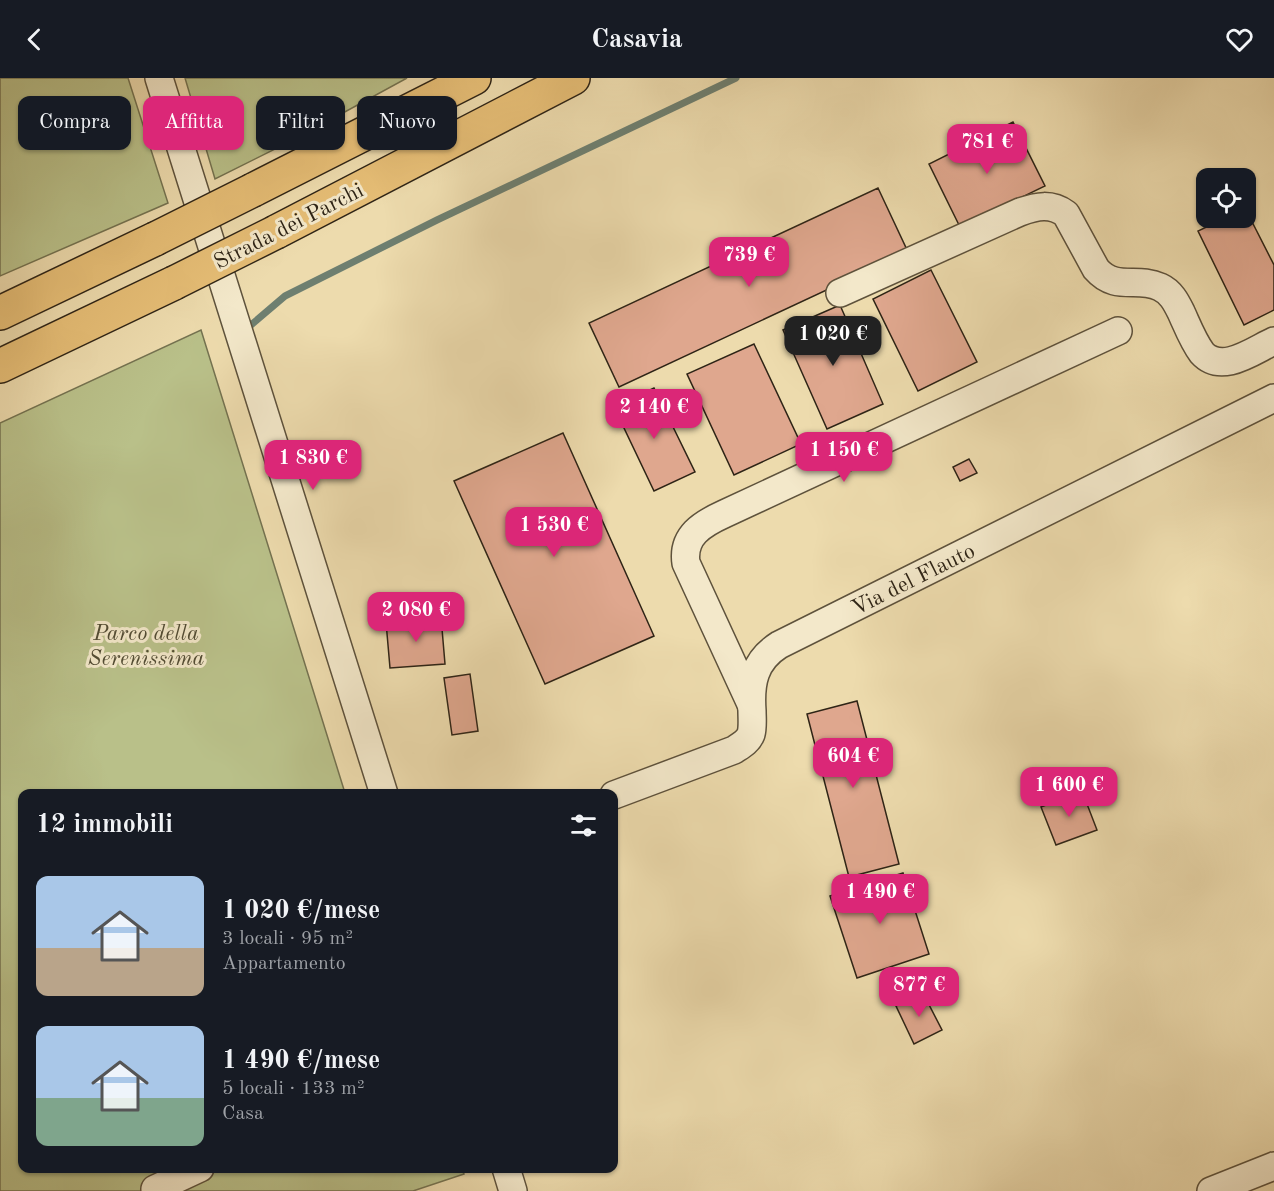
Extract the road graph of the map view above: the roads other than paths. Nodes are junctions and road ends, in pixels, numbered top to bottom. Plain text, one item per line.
1 (159, 78) edge
2 (474, 78) edge
3 (573, 78) edge
4 (840, 293) dead end
5 (0, 312) edge
6 (1118, 331) dead end
7 (1274, 341) edge
8 (0, 366) edge
9 (1274, 399) edge
10 (751, 705) junction
11 (382, 789) edge
12 (618, 793) edge
13 (1274, 1166) edge
14 (189, 1173) edge
15 (508, 1173) edge
16 (155, 1189) dead end
17 (513, 1191) edge
18 (1211, 1191) edge

1 - 11 street
2 - 5 highway, Strada dei Parchi, bridge
3 - 8 highway, Strada dei Parchi, bridge
4 - 7 street
6 - 10 street
9 - 10 street, Via del Flauto
10 - 12 street, Via del Flauto
13 - 18 street
14 - 16 street
15 - 17 street

